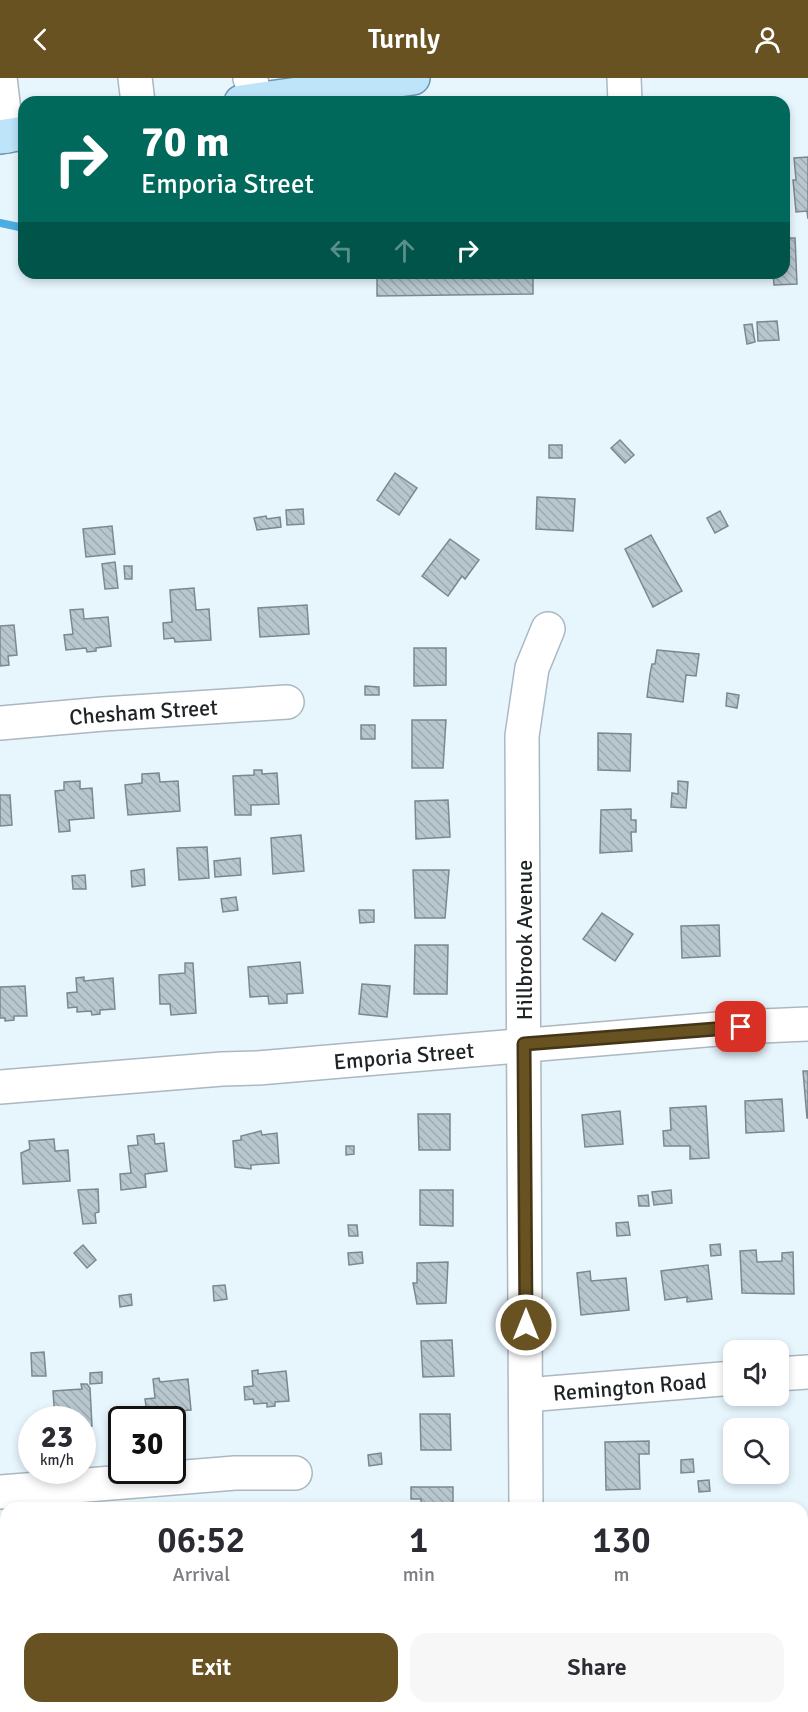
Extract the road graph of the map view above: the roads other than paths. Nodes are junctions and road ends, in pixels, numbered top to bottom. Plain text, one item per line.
1 (0, 78) edge
2 (135, 78) edge
3 (413, 78) edge
4 (624, 78) edge
5 (370, 81) edge
6 (249, 93) edge
7 (137, 96) edge
8 (625, 96) edge
9 (10, 136) edge
10 (548, 629) dead end
11 (288, 702) dead end
12 (0, 723) edge
13 (808, 1024) edge
14 (524, 1044) junction
15 (0, 1087) edge
16 (808, 1372) edge
17 (789, 1373) edge
18 (723, 1379) edge
19 (526, 1395) junction
20 (295, 1473) dead end
21 (0, 1492) edge
22 (526, 1502) edge

1 - 9 street
2 - 7 street
3 - 5 main road
4 - 8 street
5 - 6 main road
10 - 14 street, Hillbrook Avenue
11 - 12 street, Chesham Street
13 - 14 street, Emporia Street
14 - 15 street, Emporia Street
14 - 19 street, Hillbrook Avenue
16 - 17 street
18 - 19 street, Remington Road
19 - 22 street, Hillbrook Avenue
20 - 21 street

